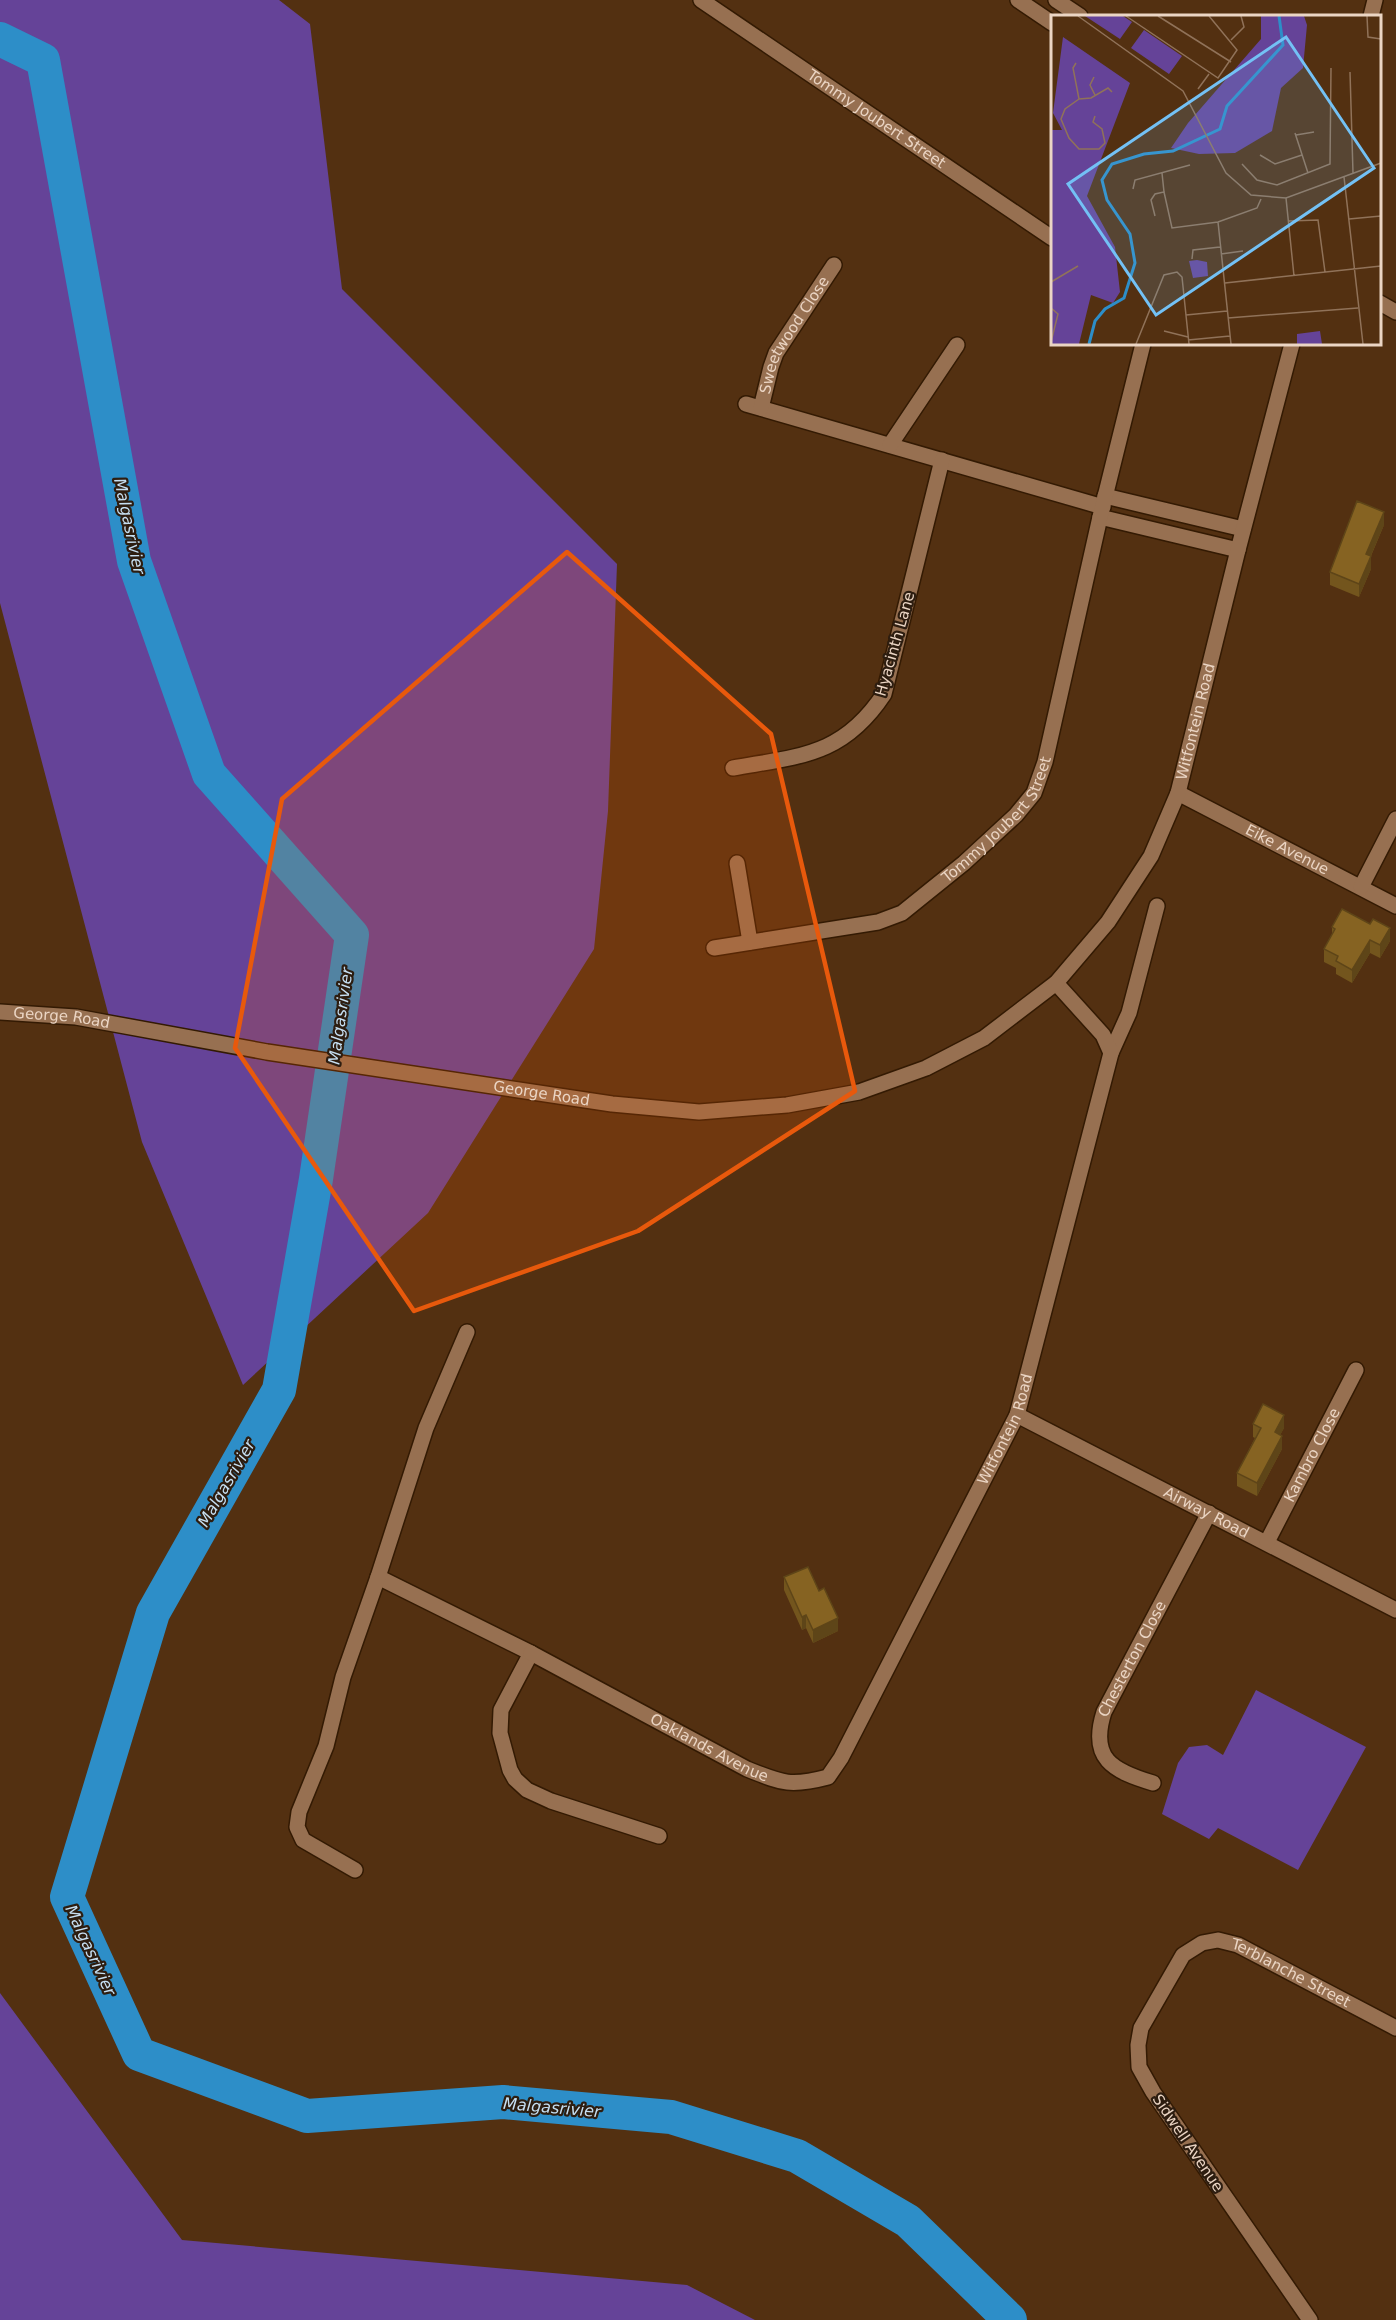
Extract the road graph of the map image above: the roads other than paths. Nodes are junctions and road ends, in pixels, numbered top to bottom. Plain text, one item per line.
1 (701, 0) edge
2 (1018, 0) edge
3 (1056, 0) edge
4 (1375, 0) edge
5 (1078, 15) edge
6 (1371, 15) edge
7 (1051, 22) edge
8 (1051, 237) edge
9 (834, 265) dead end
10 (1381, 304) edge
11 (1396, 312) edge
12 (957, 345) dead end
13 (1143, 345) edge
14 (1292, 345) edge
15 (746, 404) dead end
16 (761, 408) junction
17 (890, 445) junction
18 (942, 460) junction
19 (1103, 507) junction
20 (1243, 529) junction
21 (1238, 550) junction
22 (734, 768) dead end
23 (1178, 792) junction
24 (1396, 819) edge
25 (737, 862) dead end
26 (1361, 887) junction
27 (1157, 906) dead end
28 (1396, 906) edge
29 (750, 942) junction
30 (714, 948) dead end
31 (1056, 983) junction
32 (0, 1012) edge
33 (1111, 1053) junction
34 (467, 1332) dead end
35 (1356, 1370) dead end
36 (1017, 1415) junction
37 (1209, 1513) junction
38 (1267, 1542) junction
39 (378, 1577) junction
40 (1396, 1610) edge
41 (531, 1653) junction
42 (828, 1777) joint
43 (1153, 1783) dead end
44 (659, 1836) dead end
45 (355, 1870) dead end
46 (1184, 1955) joint
47 (1396, 2028) edge
48 (1310, 2320) edge

1 - 8 street, Tommy Joubert Street
2 - 7 street
3 - 5 street
4 - 6 street
9 - 16 street, Sweetwood Close
10 - 11 street
12 - 17 street
13 - 19 street, Tommy Joubert Street
14 - 20 street, Witfontein Road
15 - 16 street
16 - 17 street
17 - 18 street
18 - 19 street
18 - 22 street, Hyacinth Lane
19 - 20 street
19 - 21 street
19 - 29 street, Tommy Joubert Street
20 - 21 street, Witfontein Road
21 - 23 street, Witfontein Road
23 - 26 street, Eike Avenue
23 - 31 street, Witfontein Road
24 - 26 street
25 - 29 street
26 - 28 street, Eike Avenue
27 - 33 street, Witfontein Road
29 - 30 street, Tommy Joubert Street
31 - 32 street, George Road
31 - 33 street
33 - 36 street, Witfontein Road
34 - 39 street
35 - 38 street, Kambro Close
36 - 37 street, Airway Road
36 - 42 street, Witfontein Road
37 - 38 street, Airway Road
37 - 43 street, Chesterton Close
38 - 40 street, Airway Road
39 - 41 street, Oaklands Avenue
39 - 45 street
41 - 42 street, Oaklands Avenue
41 - 44 street
46 - 47 street, Terblanche Street
46 - 48 street, Sidwell Avenue

